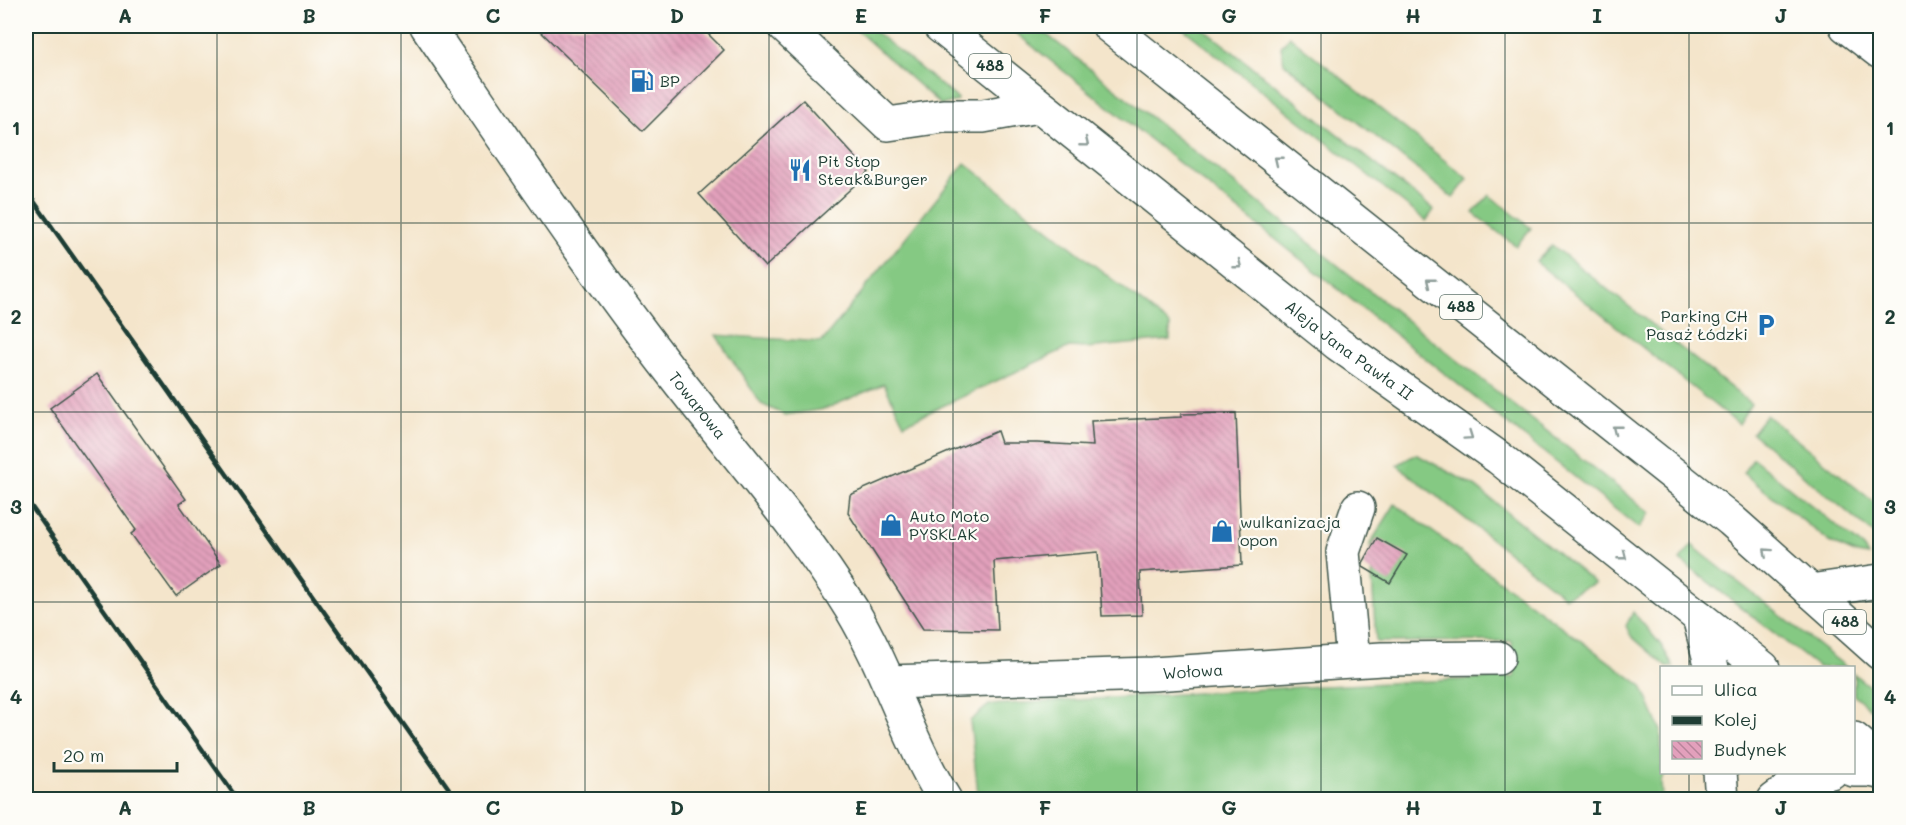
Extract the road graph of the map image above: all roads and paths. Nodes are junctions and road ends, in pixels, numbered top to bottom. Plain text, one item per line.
1 (427, 26) edge
2 (784, 26) edge
3 (940, 26) edge
4 (1109, 26) edge
5 (1846, 26) edge
6 (1881, 52) edge
7 (1039, 106) junction
8 (1358, 508) dead end
9 (1881, 581) edge
10 (1810, 591) junction
11 (1700, 616) junction
12 (1881, 652) edge
13 (1498, 658) dead end
14 (1353, 660) junction
15 (1712, 666) edge
16 (1761, 666) edge
17 (889, 682) junction
18 (1855, 740) edge
19 (1881, 761) edge
20 (1855, 770) edge
21 (1881, 772) edge
22 (1720, 774) edge
23 (1824, 774) edge
24 (945, 800) edge
25 (1722, 800) edge
26 (1774, 800) edge

1 - 17 main road, Towarowa
2 - 7 main road
3 - 7 main road, Aleja Jana Pawła II / 488
10 -> 4 main road, 488
5 - 6 main road
7 -> 11 main road, Aleja Jana Pawła II / 488
8 - 14 main road
9 - 10 main road
10 - 12 main road, 488
11 - 15 main road
11 - 16 main road, Aleja Jana Pawła II / 488
13 - 14 main road, Wołowa
14 - 17 main road, Wołowa
17 - 24 main road, Towarowa
18 - 19 main road
20 - 21 main road
22 - 25 main road
23 - 26 main road

